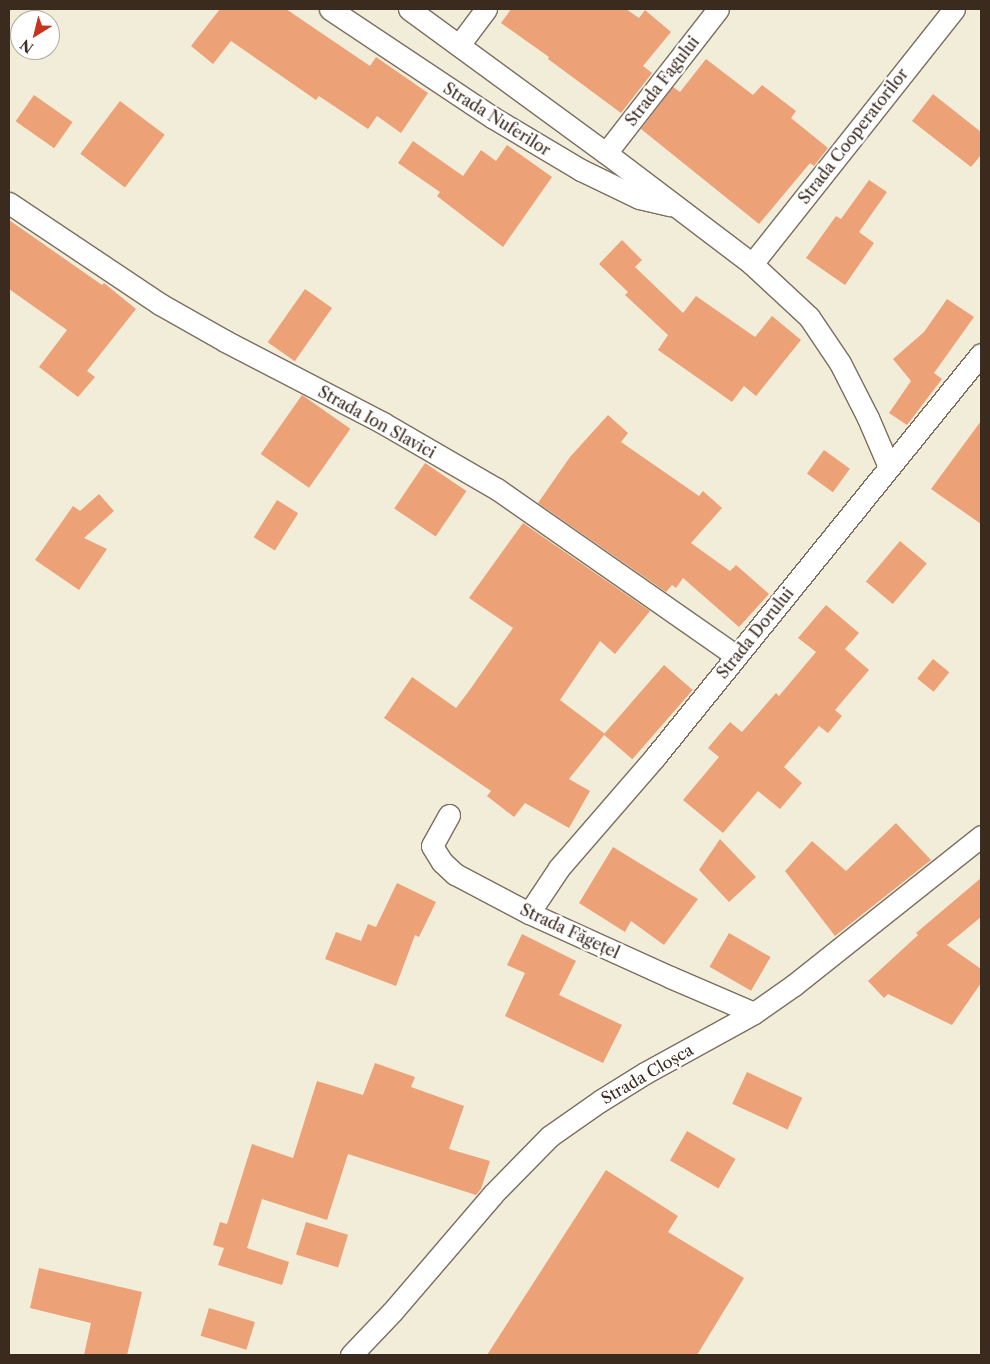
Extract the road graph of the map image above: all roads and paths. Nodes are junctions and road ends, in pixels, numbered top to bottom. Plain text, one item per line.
1 (330, 9) edge
2 (409, 9) edge
3 (486, 9) edge
4 (718, 9) edge
5 (954, 9) edge
6 (459, 45) junction
7 (606, 153) junction
8 (9, 203) edge
9 (675, 205) junction
10 (752, 264) junction
11 (981, 354) edge
12 (889, 467) junction
13 (736, 656) junction
14 (449, 814) dead end
15 (981, 836) edge
16 (529, 913) junction
17 (754, 1013) junction
18 (351, 1355) edge

1 - 9 street, Strada Nuferilor
2 - 6 street, Strada Nuferilor
3 - 6 street
4 - 7 street, Strada Fagului
5 - 10 street, Strada Cooperatorilor
6 - 7 street, Strada Nuferilor
7 - 9 street, Strada Nuferilor
8 - 13 street, Strada Ion Slavici
9 - 10 street, Strada Nuferilor
10 - 12 street, Strada Nuferilor
11 - 12 street, Strada Dorului
12 - 13 street, Strada Dorului
13 - 16 street, Strada Dorului
14 - 16 street, Strada Făgețel
15 - 17 street, Strada Cloșca
16 - 17 street, Strada Făgețel
17 - 18 street, Strada Cloșca

